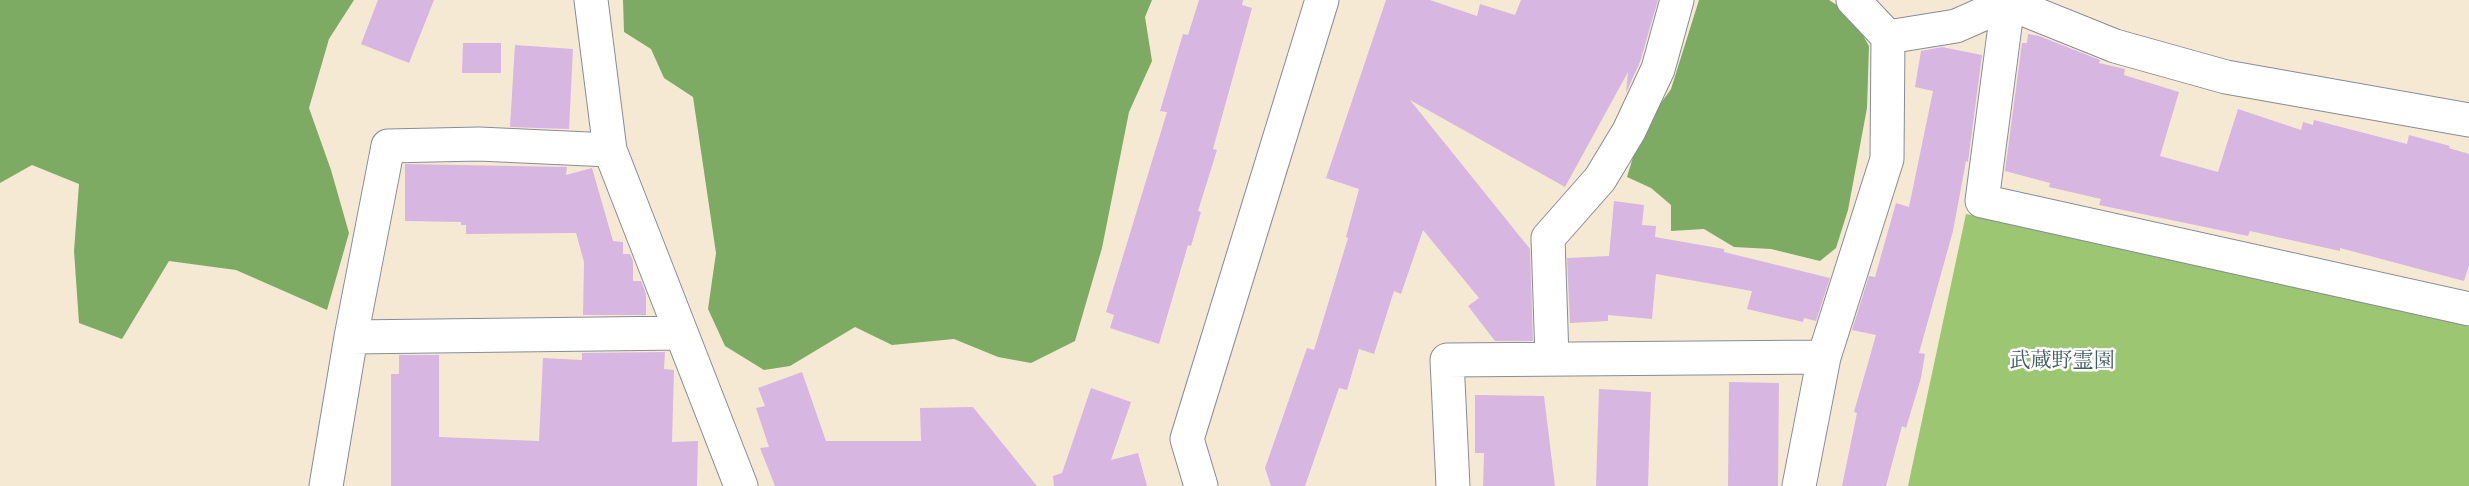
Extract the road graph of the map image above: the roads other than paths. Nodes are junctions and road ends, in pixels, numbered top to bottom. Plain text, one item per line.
1 (591, 0) edge
2 (1322, 0) edge
3 (1677, 0) edge
4 (1853, 0) edge
5 (2008, 3) junction
6 (1888, 37) junction
7 (2469, 120) edge
8 (610, 150) junction
9 (2469, 309) edge
10 (681, 333) junction
11 (351, 337) junction
12 (1824, 357) junction
13 (1552, 358) junction
14 (326, 486) edge
15 (741, 486) edge
16 (1201, 486) edge
17 (1453, 486) edge
18 (1799, 486) edge

1 - 8 street
2 - 16 street
3 - 13 street
4 - 6 street
5 - 6 street
5 - 7 street
5 - 9 street
6 - 12 street
8 - 10 street
8 - 11 street
10 - 11 street
10 - 15 street
11 - 14 street
12 - 13 street
12 - 18 street
13 - 17 street

